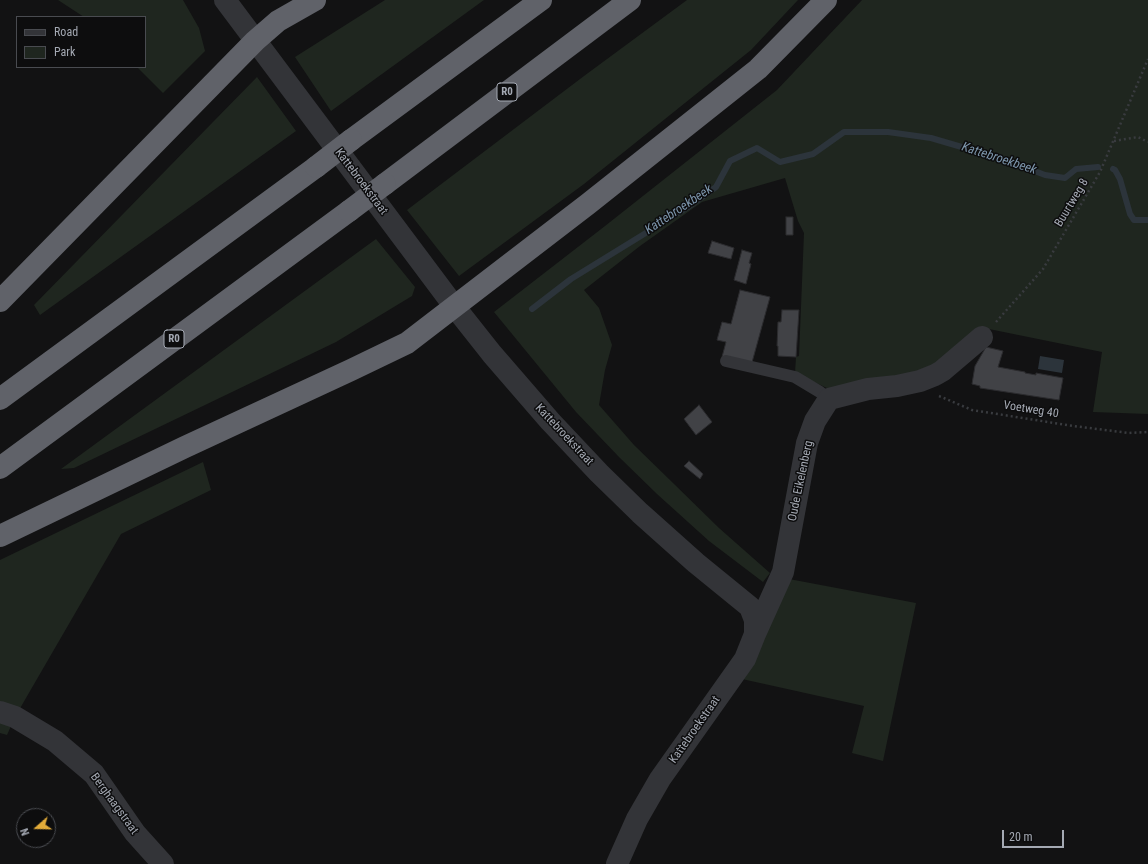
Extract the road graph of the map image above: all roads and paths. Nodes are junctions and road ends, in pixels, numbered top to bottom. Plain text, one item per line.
1 (225, 0) edge
2 (315, 0) edge
3 (541, 0) edge
4 (630, 0) edge
5 (826, 0) edge
6 (255, 41) junction
7 (1148, 59) edge
8 (1114, 141) junction
9 (1148, 142) edge
10 (0, 301) edge
11 (454, 306) junction
12 (982, 337) joint
13 (726, 361) dead end
14 (920, 381) junction
15 (830, 399) junction
16 (0, 400) edge
17 (1148, 432) edge
18 (0, 468) edge
19 (0, 536) edge
20 (755, 634) junction
21 (0, 712) edge
22 (163, 864) edge
23 (617, 864) edge

1 - 6 street, Kattebroekstraat
2 - 6 highway
3 - 16 highway, bridge
4 - 18 highway, R0, bridge
5 - 11 highway
6 - 10 highway
6 - 11 street, Kattebroekstraat
7 - 8 path, Buurtweg 8
8 - 9 path
8 - 12 path, Buurtweg 8
11 - 19 highway
11 - 20 street, Kattebroekstraat
12 - 14 street
13 - 15 lane
14 - 15 street
14 - 17 path, Voetweg 40
15 - 20 street, Oude Eikelenberg
20 - 23 street, Kattebroekstraat
21 - 22 street, Berghaagstraat

